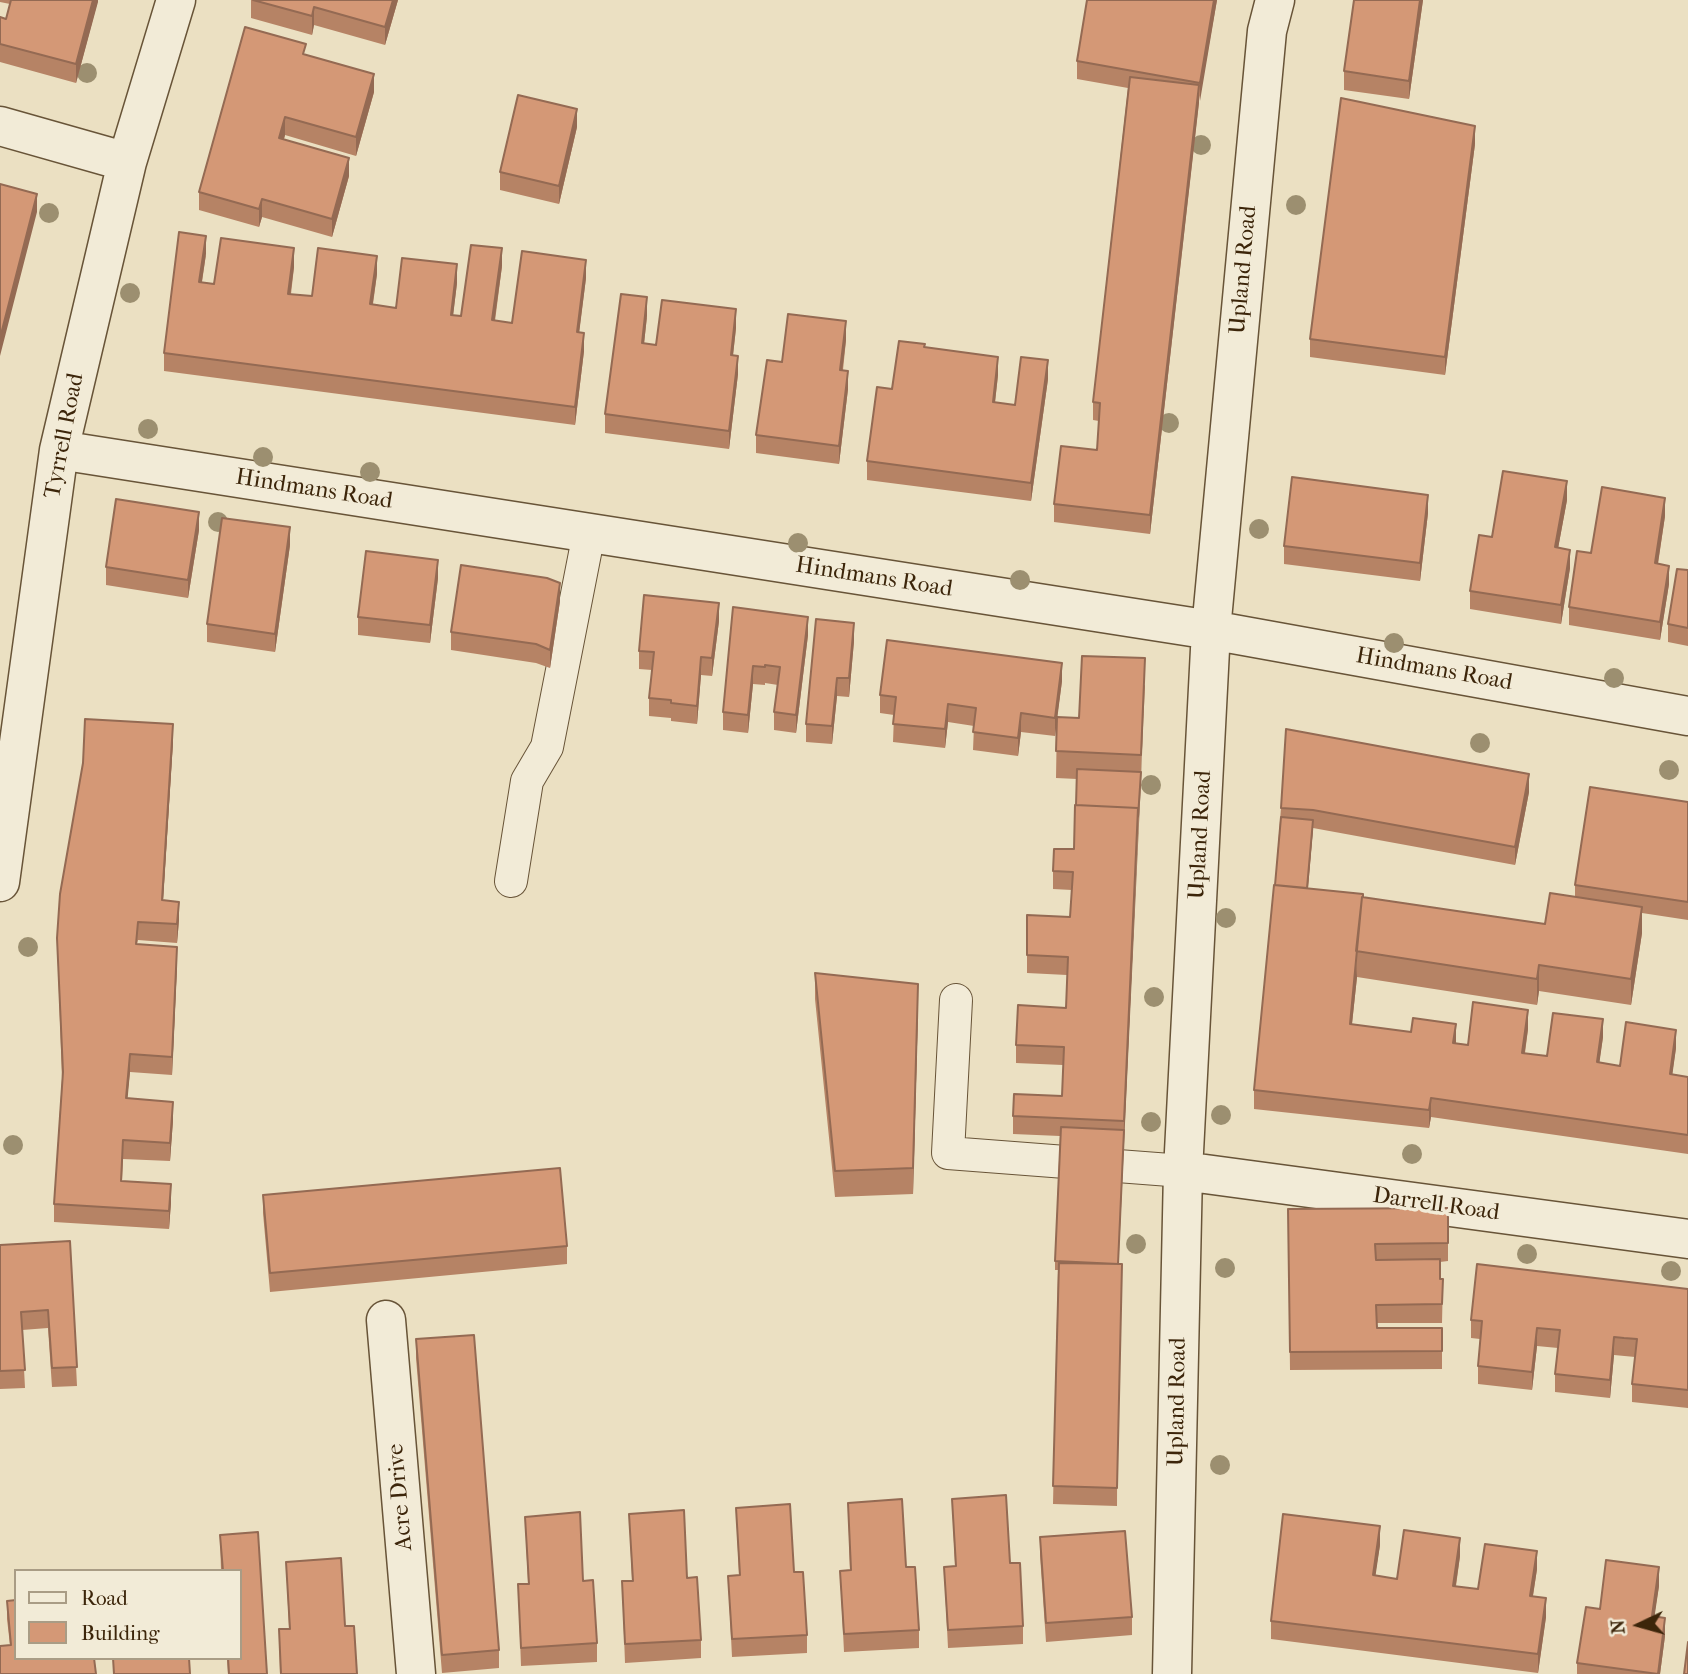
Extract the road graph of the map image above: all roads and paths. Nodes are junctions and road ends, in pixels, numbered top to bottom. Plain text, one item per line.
1 (176, 0) edge
2 (1276, 0) edge
3 (0, 126) edge
4 (127, 162) junction
5 (59, 450) junction
6 (589, 533) junction
7 (1211, 630) junction
8 (1688, 716) edge
9 (511, 881) dead end
10 (0, 882) edge
11 (956, 1000) dead end
12 (1184, 1171) junction
13 (1688, 1239) edge
14 (386, 1320) dead end
15 (416, 1674) edge
16 (1172, 1674) edge

1 - 4 street, Tyrrell Road
2 - 7 street, Upland Road
3 - 4 street
4 - 5 street, Tyrrell Road
5 - 6 street, Hindmans Road
5 - 10 street, Tyrrell Road
6 - 7 street, Hindmans Road
6 - 9 lane
7 - 8 street, Hindmans Road
7 - 12 street, Upland Road
11 - 12 lane
12 - 13 street, Darrell Road
12 - 16 street, Upland Road
14 - 15 street, Acre Drive

